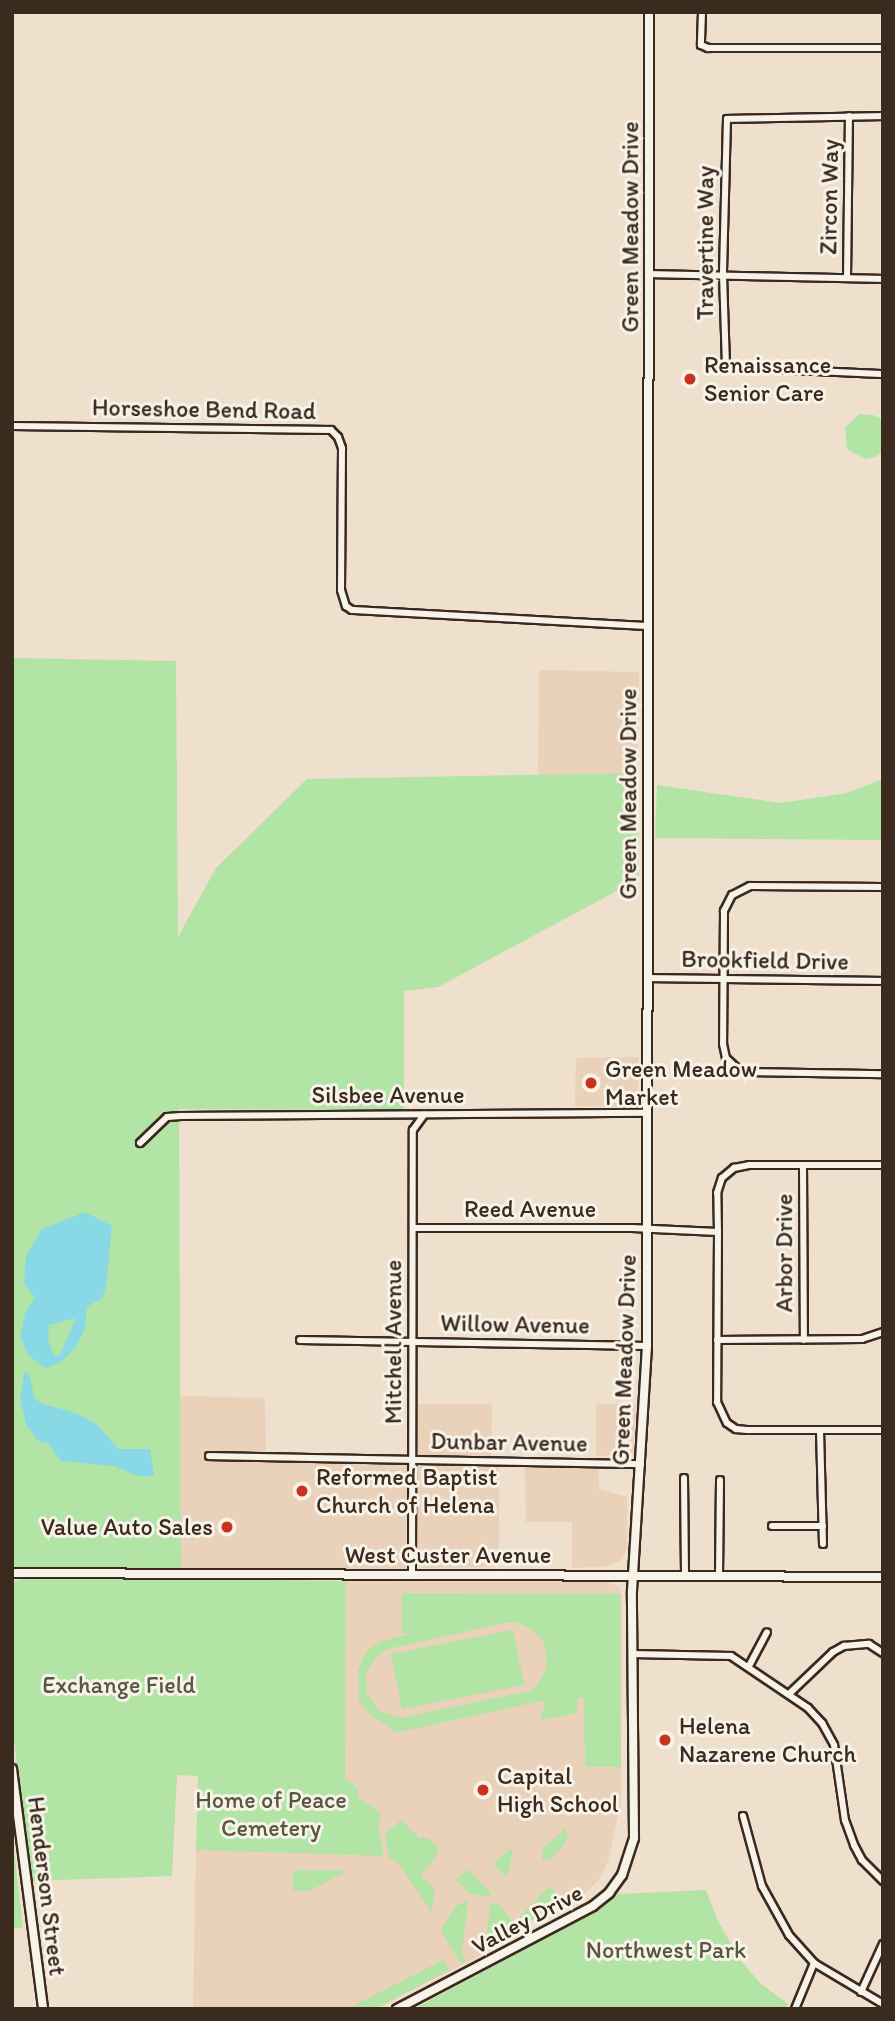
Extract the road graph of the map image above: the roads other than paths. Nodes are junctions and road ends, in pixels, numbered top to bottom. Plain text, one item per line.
1 (649, 12) edge
2 (702, 12) edge
3 (883, 48) edge
4 (849, 116) junction
5 (883, 116) edge
6 (649, 274) junction
7 (723, 275) junction
8 (847, 278) junction
9 (883, 279) edge
10 (883, 374) edge
11 (12, 426) edge
12 (648, 626) junction
13 (883, 887) edge
14 (648, 978) junction
15 (723, 979) junction
16 (883, 981) edge
17 (883, 1073) edge
18 (647, 1114) junction
19 (424, 1115) junction
20 (140, 1143) dead end
21 (803, 1165) junction
22 (883, 1165) edge
23 (413, 1228) junction
24 (647, 1231) junction
25 (718, 1232) junction
26 (883, 1332) edge
27 (300, 1340) dead end
28 (717, 1340) junction
29 (804, 1340) junction
30 (412, 1342) junction
31 (647, 1346) junction
32 (820, 1430) junction
33 (883, 1430) edge
34 (209, 1456) dead end
35 (412, 1460) junction
36 (640, 1464) junction
37 (684, 1478) dead end
38 (720, 1480) dead end
39 (772, 1526) dead end
40 (823, 1526) junction
41 (823, 1544) dead end
42 (12, 1573) edge
43 (412, 1574) junction
44 (633, 1575) junction
45 (685, 1575) junction
46 (719, 1576) junction
47 (883, 1577) edge
48 (767, 1632) dead end
49 (883, 1653) edge
50 (632, 1654) junction
51 (748, 1666) junction
52 (789, 1694) junction
53 (12, 1769) edge
54 (743, 1816) dead end
55 (883, 1881) edge
56 (883, 1944) edge
57 (814, 1963) junction
58 (861, 1992) junction
59 (883, 2004) edge
60 (43, 2009) edge
61 (397, 2009) edge
62 (795, 2009) edge

1 - 6 main road, Green Meadow Drive
2 - 3 street
4 - 5 street
4 - 7 street, Travertine Way
4 - 8 street, Zircon Way
6 - 7 street
6 - 12 main road, Green Meadow Drive
7 - 8 street
7 - 10 street, Travertine Way
8 - 9 street
11 - 12 street, Horseshoe Bend Road
12 - 14 main road, Green Meadow Drive
13 - 15 street
14 - 15 street, Brookfield Drive
14 - 18 main road, Green Meadow Drive
15 - 16 street, Brookfield Drive
15 - 17 street
18 - 19 street, Silsbee Avenue
18 - 24 main road, Green Meadow Drive
19 - 20 street, Silsbee Avenue
19 - 23 street, Mitchell Avenue
21 - 22 street
21 - 25 street
21 - 29 street, Arbor Drive
23 - 24 street, Reed Avenue
23 - 30 street, Mitchell Avenue
24 - 25 street, Reed Avenue
24 - 31 main road, Green Meadow Drive
25 - 28 street
26 - 29 street
27 - 30 street, Willow Avenue
28 - 29 street
28 - 32 street
30 - 31 street, Willow Avenue
30 - 35 street, Mitchell Avenue
31 - 36 main road, Green Meadow Drive
32 - 33 street
32 - 40 street
34 - 35 street, Dunbar Avenue
35 - 36 street, Dunbar Avenue
35 - 43 street, Mitchell Avenue
36 - 44 main road, Green Meadow Drive
37 - 45 street
38 - 46 street
39 - 40 street
40 - 41 street
42 - 43 main road, West Custer Avenue
43 - 44 main road, West Custer Avenue
44 - 45 main road, West Custer Avenue
44 - 50 main road, Valley Drive
45 - 46 main road, West Custer Avenue
46 - 47 main road, West Custer Avenue
48 - 51 street
49 - 52 street
50 - 51 street
50 - 61 main road, Valley Drive
51 - 52 street
52 - 55 street
53 - 60 main road, Henderson Street
54 - 57 street
56 - 58 street
57 - 58 street
57 - 62 street
58 - 59 street

